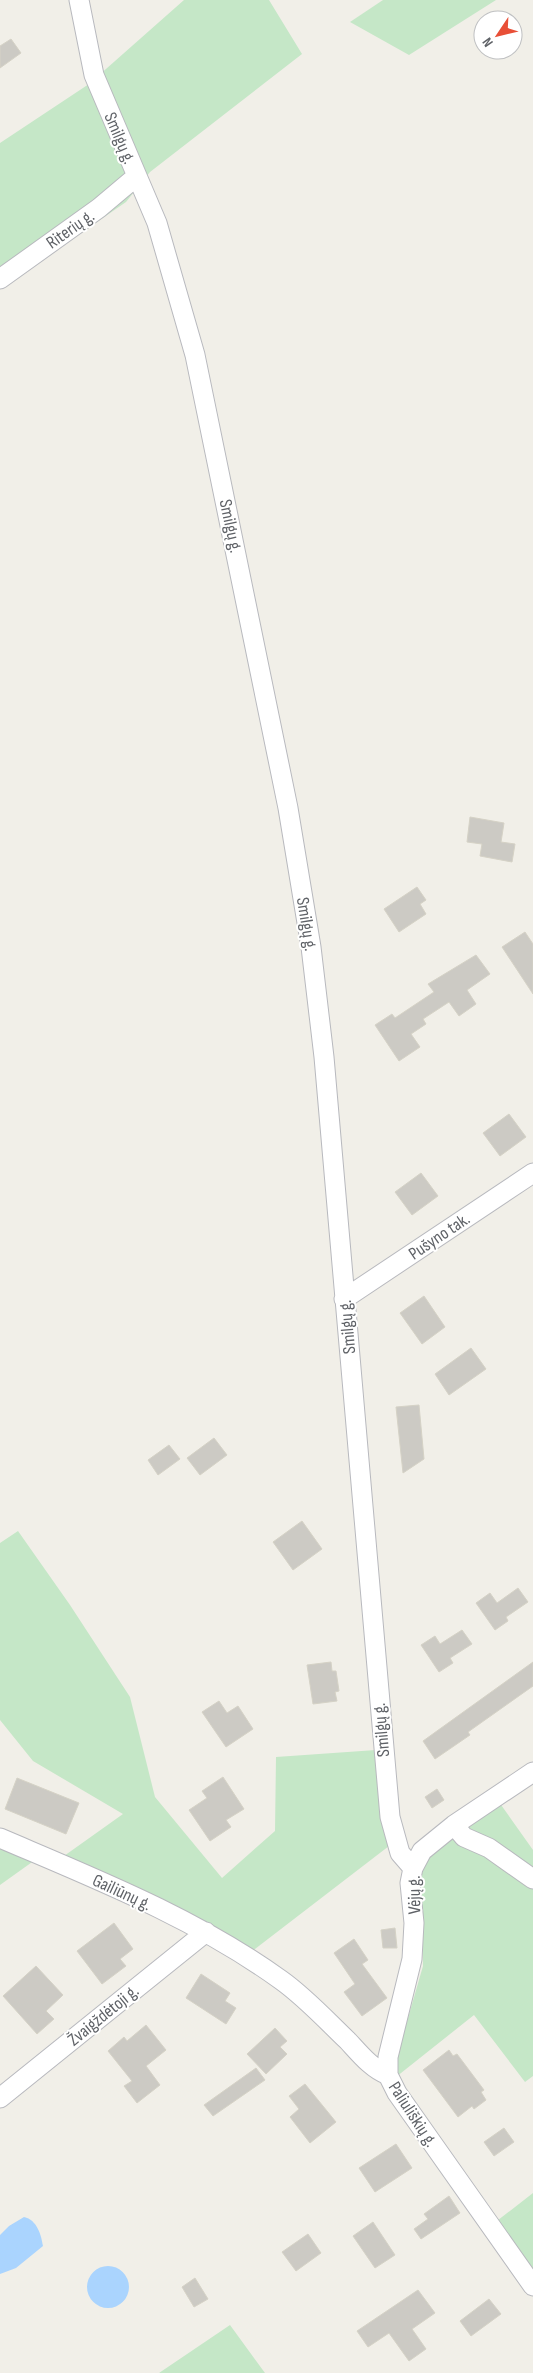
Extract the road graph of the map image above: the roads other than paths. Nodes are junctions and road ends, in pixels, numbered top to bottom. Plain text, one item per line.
1 (79, 0) edge
2 (137, 176) junction
3 (0, 279) edge
4 (533, 1173) edge
5 (344, 1298) junction
6 (533, 1772) edge
7 (454, 1825) junction
8 (0, 1838) edge
9 (413, 1868) junction
10 (533, 1879) edge
11 (206, 1932) junction
12 (239, 1953) joint
13 (388, 2075) junction
14 (0, 2098) edge
15 (533, 2286) edge

1 - 2 street, Smilgų g.
2 - 3 street, Riterių g.
2 - 5 street, Smilgų g.
4 - 5 street, Pušyno tak.
5 - 9 street, Smilgų g.
6 - 7 street, Vėjų g.
7 - 9 street, Vėjų g.
7 - 10 street
8 - 11 street, Gailiūnų g.
9 - 13 street, Vėjų g.
11 - 12 street, Gailiūnų g.
11 - 14 street, Žvaigždėtoji g.
12 - 13 street, Paliuliškių g.
13 - 15 street, Paliuliškių g.

